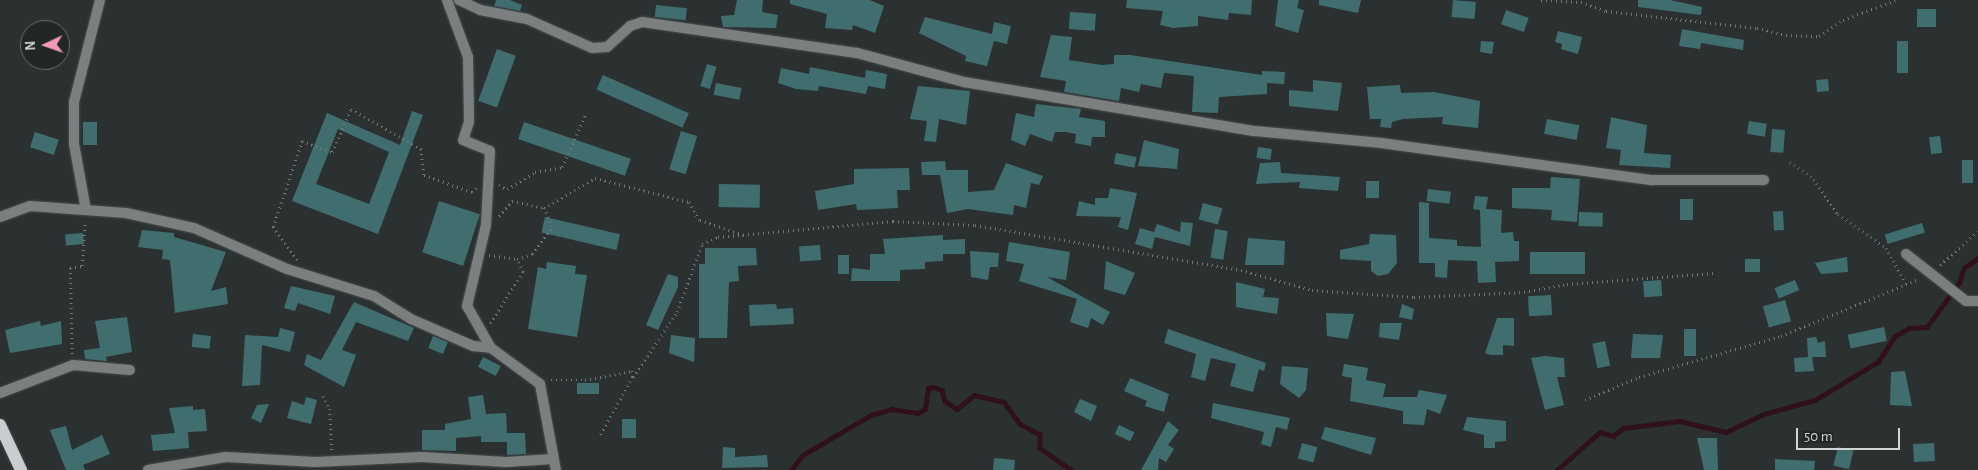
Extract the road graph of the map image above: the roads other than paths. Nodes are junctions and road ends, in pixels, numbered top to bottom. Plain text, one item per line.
1 (100, 0) edge
2 (447, 0) edge
3 (459, 0) edge
4 (1764, 180) dead end
5 (86, 210) junction
6 (0, 217) edge
7 (1906, 254) dead end
8 (1978, 301) edge
9 (491, 348) junction
10 (130, 370) dead end
11 (0, 393) edge
12 (0, 425) edge
13 (553, 459) junction
14 (21, 470) edge
15 (148, 470) edge
16 (556, 470) edge

1 - 5 street
2 - 9 street
3 - 4 street
5 - 6 street
5 - 9 street
7 - 8 street
9 - 13 street
10 - 11 street
12 - 14 main road
13 - 15 street
13 - 16 street

